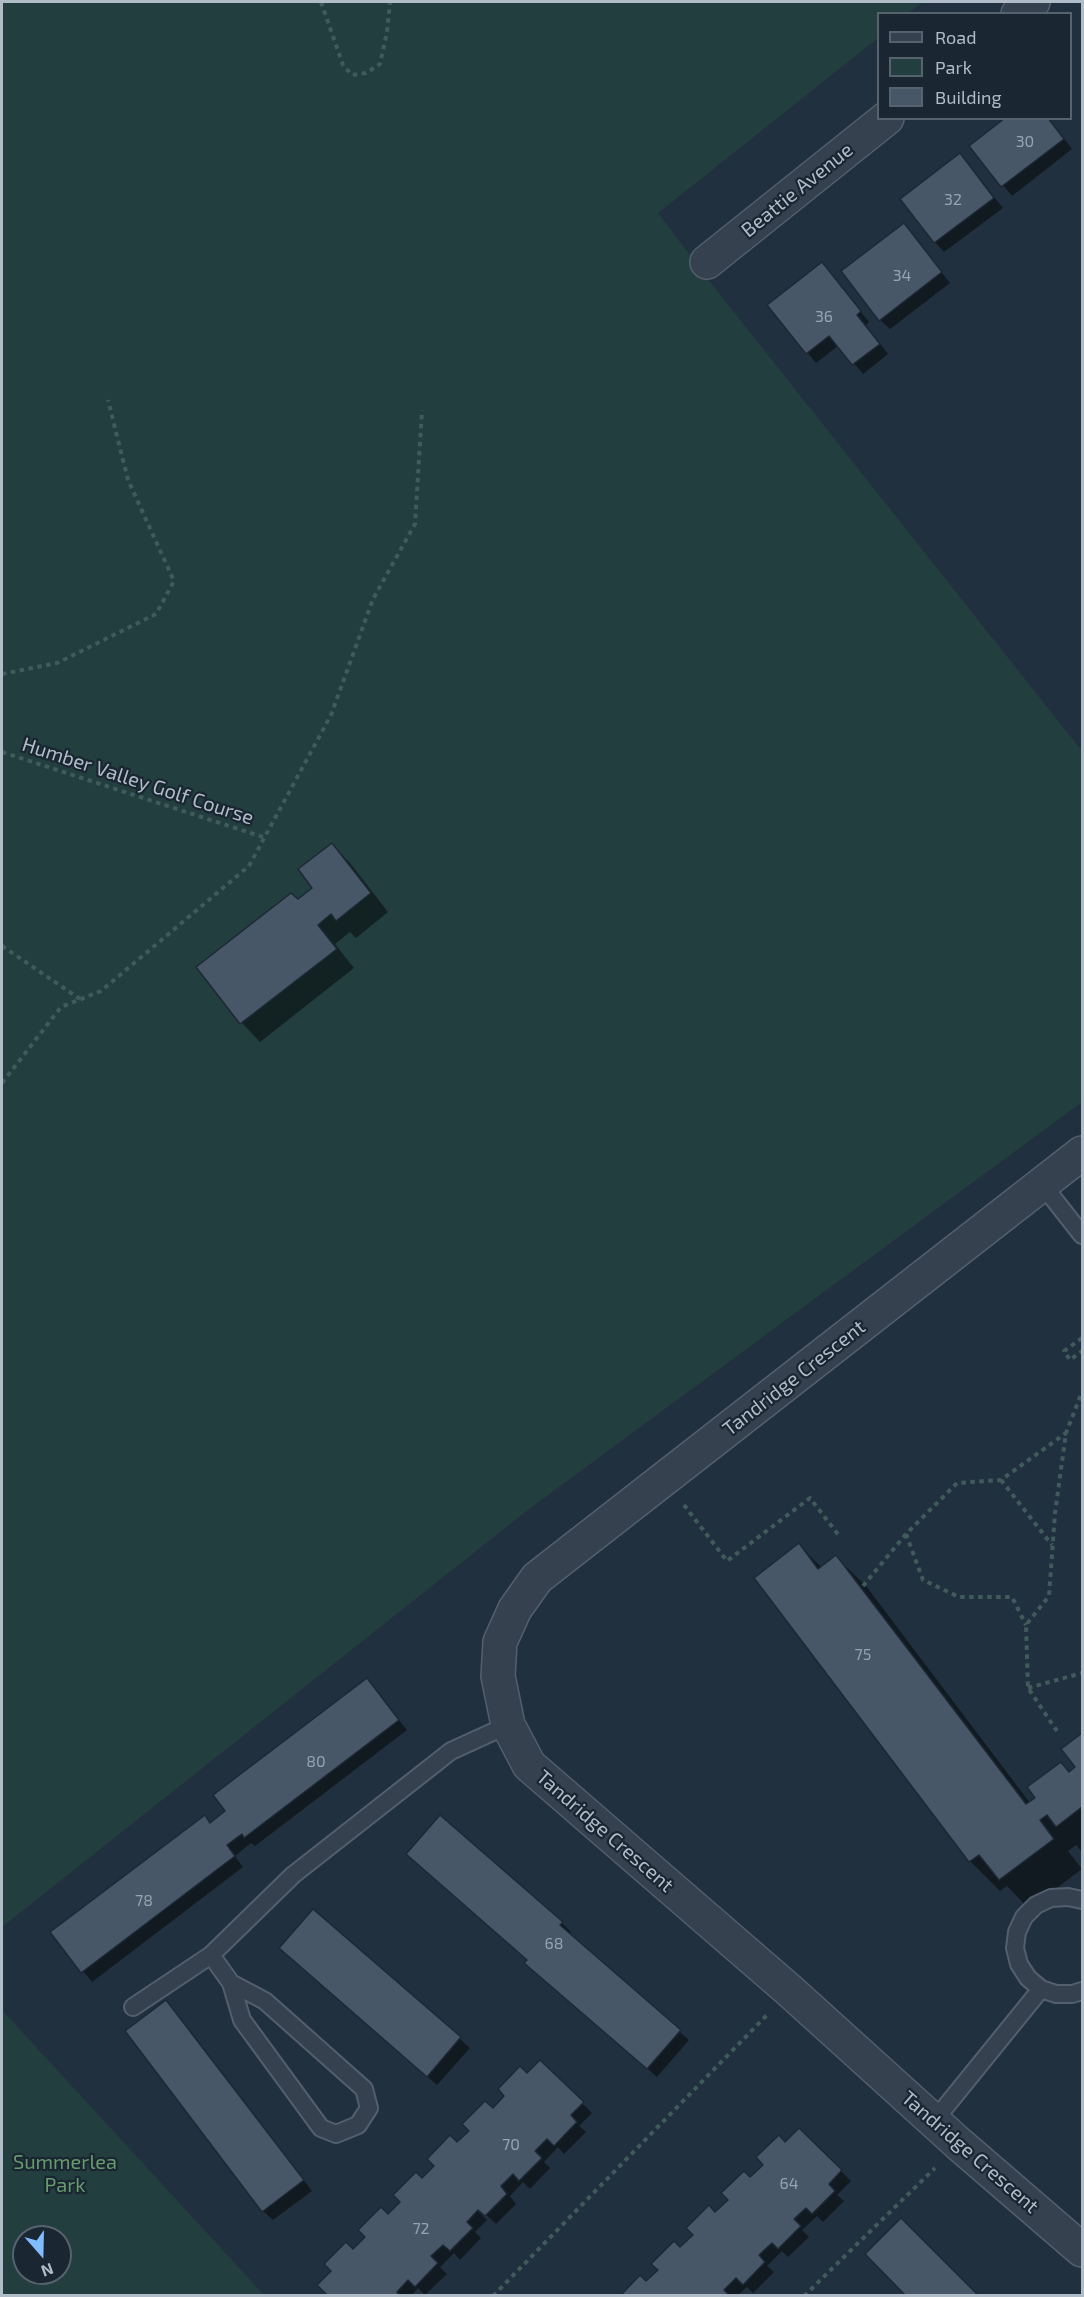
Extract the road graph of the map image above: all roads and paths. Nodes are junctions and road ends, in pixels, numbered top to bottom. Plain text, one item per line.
1 (321, 2) edge
2 (390, 2) edge
3 (1033, 2) edge
4 (1020, 12) edge
5 (884, 120) edge
6 (707, 262) dead end
7 (108, 400) dead end
8 (422, 410) dead end
9 (2, 674) edge
10 (2, 752) edge
11 (266, 838) junction
12 (2, 946) edge
13 (80, 1000) junction
14 (2, 1083) edge
15 (1083, 1153) edge
16 (1042, 1184) junction
17 (1083, 1235) edge
18 (1083, 1338) edge
19 (1083, 1351) edge
20 (1083, 1392) edge
21 (1076, 1411) junction
22 (1083, 1415) edge
23 (1066, 1433) junction
24 (664, 1480) junction
25 (1001, 1480) junction
26 (906, 1534) junction
27 (840, 1537) dead end
28 (1052, 1545) junction
29 (863, 1586) dead end
30 (1026, 1624) junction
31 (1083, 1673) edge
32 (1029, 1688) junction
33 (507, 1725) junction
34 (1057, 1731) dead end
35 (1083, 1900) edge
36 (211, 1955) junction
37 (231, 1983) junction
38 (1041, 1989) junction
39 (790, 1991) junction
40 (1083, 1991) edge
41 (133, 2007) dead end
42 (934, 2121) junction
43 (959, 2144) junction
44 (1083, 2250) edge
45 (493, 2295) edge
46 (804, 2295) edge

1 - 2 path
3 - 4 street
5 - 6 street, Beattie Avenue
7 - 9 path
8 - 11 path
10 - 11 path, Humber Valley Golf Course
11 - 13 path
12 - 13 path
13 - 14 path
15 - 16 street, Tandridge Crescent
16 - 17 lane
16 - 24 street, Tandridge Crescent
18 - 19 path
20 - 21 path
21 - 22 path
21 - 23 path
23 - 25 path
23 - 28 path
24 - 27 path
24 - 33 street, Tandridge Crescent
25 - 26 path
25 - 28 path
26 - 29 path
26 - 30 path
28 - 30 path
30 - 32 path
31 - 32 path
32 - 34 path
33 - 36 lane
33 - 39 street, Tandridge Crescent
35 - 38 lane
36 - 37 lane
36 - 41 lane
37 - 37 lane
38 - 40 lane
38 - 42 lane
39 - 42 street, Tandridge Crescent
39 - 45 path
42 - 43 street, Tandridge Crescent
43 - 44 street, Tandridge Crescent
43 - 46 path

